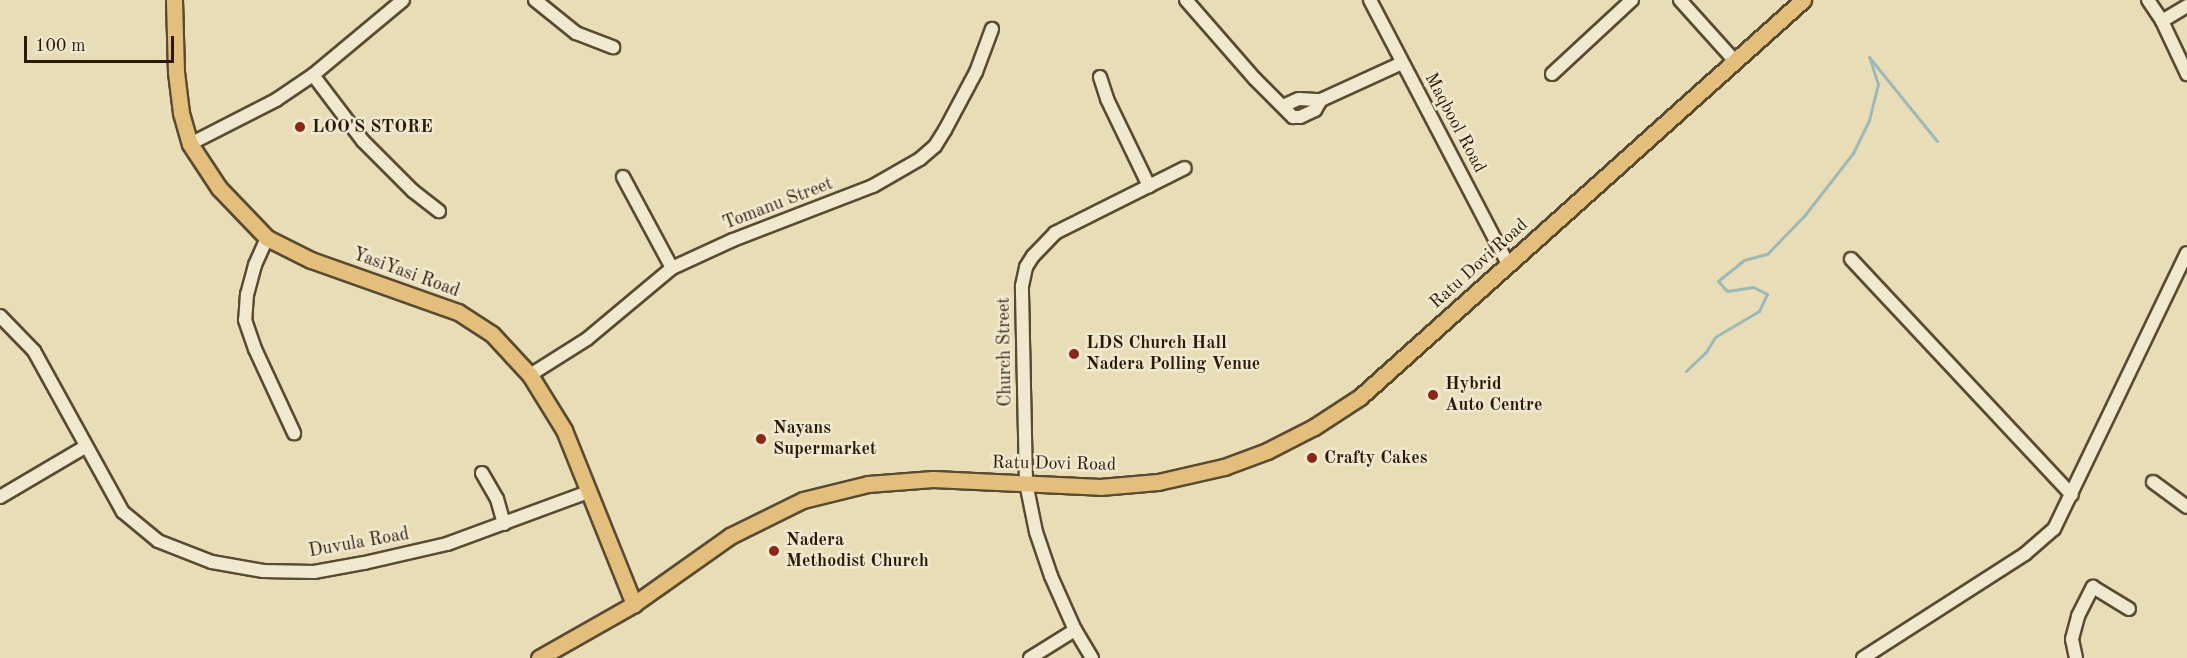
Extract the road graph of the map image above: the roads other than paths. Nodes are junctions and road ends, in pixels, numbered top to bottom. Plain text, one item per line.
1 (174, 0) edge
2 (403, 0) edge
3 (535, 0) edge
4 (1186, 0) edge
5 (1370, 0) edge
6 (1632, 0) edge
7 (1680, 0) edge
8 (1803, 0) edge
9 (2148, 0) edge
10 (2187, 6) edge
11 (2162, 21) junction
12 (992, 29) dead end
13 (613, 47) dead end
14 (1735, 61) junction
15 (1402, 63) junction
16 (1552, 74) dead end
17 (2187, 74) edge
18 (313, 75) junction
19 (1100, 77) dead end
20 (1321, 100) junction
21 (1283, 106) junction
22 (190, 144) junction
23 (1185, 168) dead end
24 (623, 177) dead end
25 (1149, 186) junction
26 (439, 211) dead end
27 (267, 238) junction
28 (2187, 253) edge
29 (1851, 259) dead end
30 (1509, 264) junction
31 (672, 268) junction
32 (0, 316) edge
33 (530, 375) junction
34 (294, 433) dead end
35 (86, 447) junction
36 (483, 473) dead end
37 (2153, 482) dead end
38 (1026, 483) junction
39 (588, 492) junction
40 (2072, 495) junction
41 (0, 497) edge
42 (2187, 507) edge
43 (504, 524) junction
44 (634, 604) junction
45 (2129, 609) dead end
46 (1075, 630) junction
47 (1870, 656) edge
48 (539, 658) edge
49 (1030, 658) edge
50 (1092, 658) edge
51 (2076, 658) edge

1 - 22 main road, YasiYasi Road
2 - 18 street
3 - 13 street
4 - 21 street
5 - 15 street, Maqbool Road
6 - 16 street
7 - 14 street
8 - 14 main road, Ratu Dovi Road
9 - 11 street
10 - 11 street
11 - 17 street
12 - 31 street, Tomanu Street
14 - 30 main road, Ratu Dovi Road
15 - 20 street
15 - 30 street, Maqbool Road
18 - 22 street
18 - 26 street
19 - 25 street
20 - 21 street
20 - 21 street
22 - 27 main road, YasiYasi Road
23 - 25 street, Church Street
24 - 31 street
25 - 38 street, Church Street
27 - 33 main road, YasiYasi Road
27 - 34 street
28 - 40 street
29 - 40 street
30 - 38 main road, Ratu Dovi Road
31 - 33 street, Tomanu Street
32 - 35 street, Duvula Road
33 - 39 main road, YasiYasi Road
35 - 41 street
35 - 43 street, Duvula Road
36 - 43 street
37 - 42 street
38 - 44 main road, Ratu Dovi Road
38 - 46 street, Church Street
39 - 43 street, Duvula Road
39 - 44 main road, YasiYasi Road
40 - 47 street
44 - 48 main road, Ratu Dovi Road
45 - 51 street
46 - 49 street
46 - 50 street, Church Street

